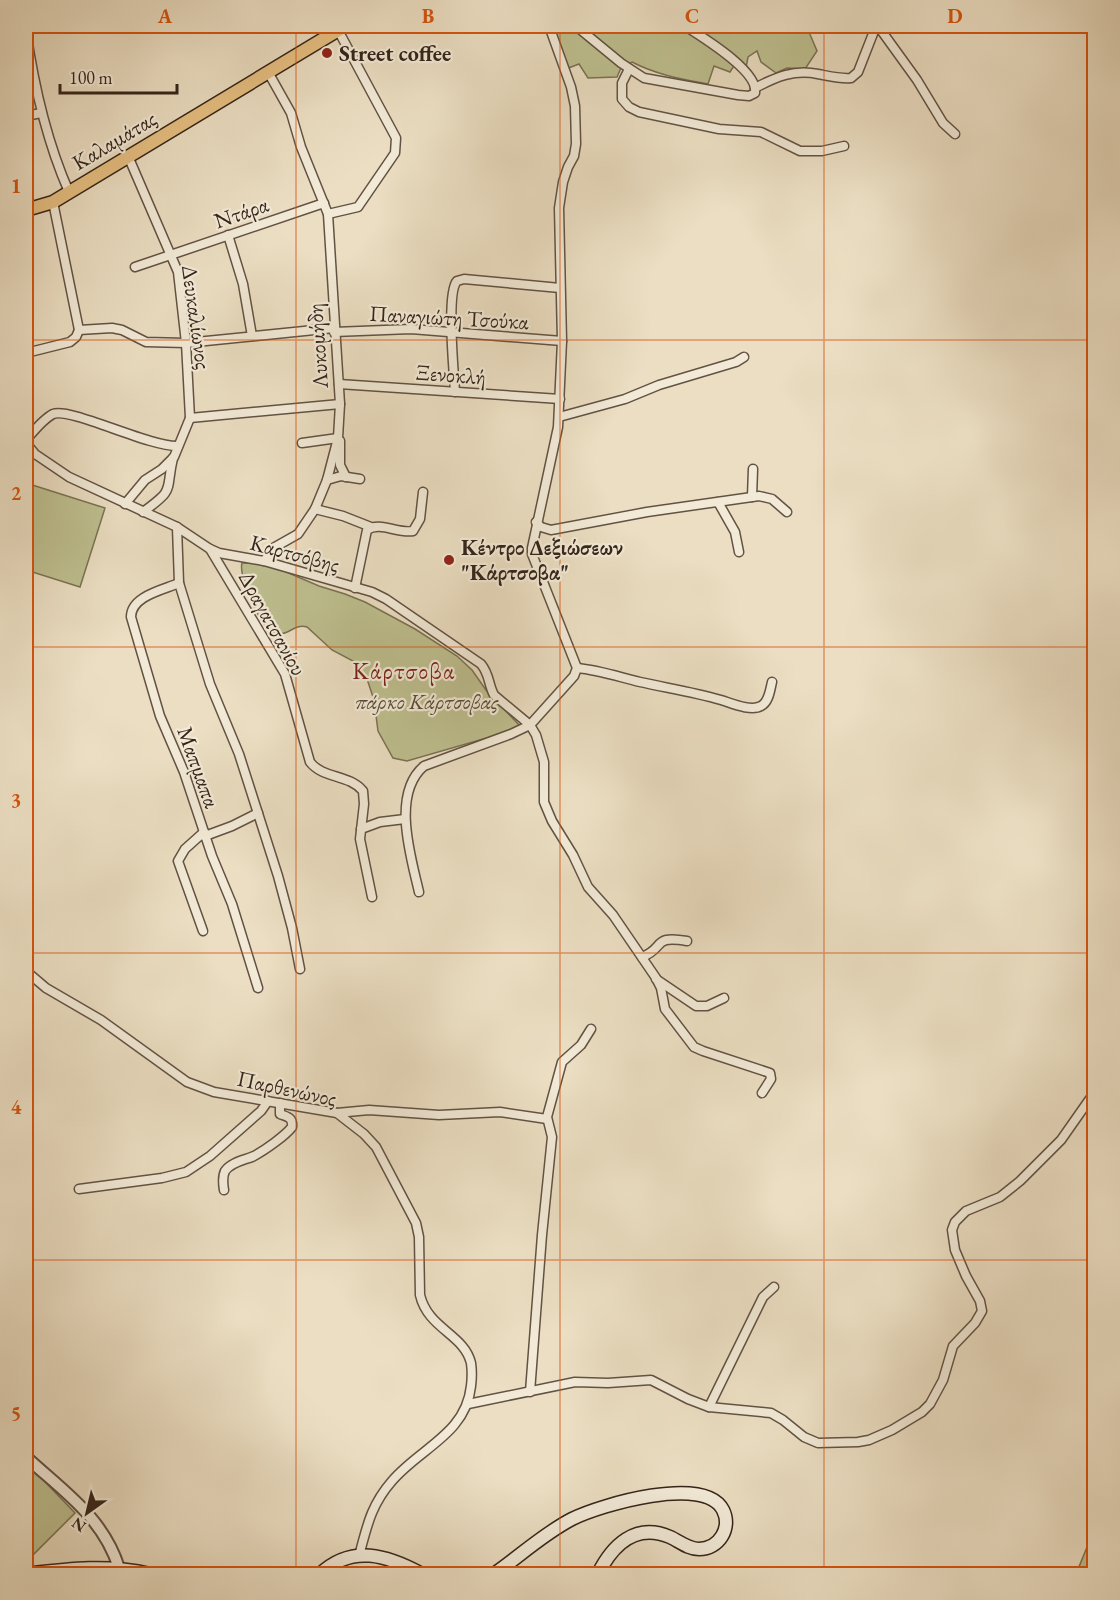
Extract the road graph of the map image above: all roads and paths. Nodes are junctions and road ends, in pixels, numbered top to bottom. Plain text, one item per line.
1 (549, 26) edge
2 (576, 26) edge
3 (685, 26) edge
4 (877, 26) edge
5 (342, 28) edge
6 (26, 30) edge
7 (629, 69) junction
8 (268, 72) junction
9 (756, 88) junction
10 (41, 113) junction
11 (26, 116) edge
12 (955, 134) dead end
13 (844, 146) dead end
14 (128, 156) junction
15 (69, 192) junction
16 (53, 202) junction
17 (324, 203) junction
18 (26, 210) edge
19 (328, 214) junction
20 (228, 235) junction
21 (170, 255) junction
22 (135, 267) dead end
23 (560, 288) junction
24 (79, 330) junction
25 (334, 330) junction
26 (452, 333) junction
27 (252, 336) junction
28 (562, 341) junction
29 (186, 343) junction
30 (26, 353) edge
31 (744, 357) dead end
32 (339, 384) junction
33 (455, 392) junction
34 (560, 399) junction
35 (340, 404) junction
36 (559, 417) junction
37 (190, 418) junction
38 (338, 438) junction
39 (26, 441) edge
40 (302, 443) dead end
41 (178, 446) junction
42 (174, 457) junction
43 (753, 469) dead end
44 (346, 477) junction
45 (360, 479) dead end
46 (327, 480) junction
47 (423, 492) dead end
48 (752, 497) junction
49 (718, 502) junction
50 (125, 504) junction
51 (315, 509) junction
52 (143, 512) junction
53 (787, 512) dead end
54 (536, 522) junction
55 (177, 527) junction
56 (370, 528) junction
57 (210, 549) junction
58 (740, 552) dead end
59 (264, 561) junction
60 (179, 583) junction
61 (356, 588) junction
62 (577, 668) junction
63 (771, 682) dead end
64 (530, 725) junction
65 (258, 813) junction
66 (405, 819) junction
67 (361, 829) junction
68 (204, 834) junction
69 (419, 892) dead end
70 (372, 897) dead end
71 (203, 931) dead end
72 (687, 941) dead end
73 (642, 957) junction
74 (300, 969) dead end
75 (26, 971) edge
76 (656, 978) junction
77 (258, 988) dead end
78 (724, 998) dead end
79 (591, 1029) dead end
80 (762, 1093) dead end
81 (1095, 1093) edge
82 (268, 1101) junction
83 (280, 1103) junction
84 (337, 1113) junction
85 (547, 1119) junction
86 (79, 1189) dead end
87 (224, 1190) dead end
88 (774, 1287) dead end
89 (530, 1392) junction
90 (468, 1404) junction
91 (709, 1407) junction
92 (26, 1457) edge
93 (359, 1556) junction
94 (118, 1568) junction
95 (26, 1574) edge
96 (150, 1575) edge
97 (320, 1575) edge
98 (422, 1575) edge
99 (494, 1575) edge
100 (598, 1575) edge

1 - 23 street
2 - 7 street
3 - 9 street
4 - 9 street
4 - 12 street
5 - 8 main road, Καλαμάτας
5 - 19 street
6 - 10 street
7 - 9 street
7 - 13 street
8 - 14 main road, Καλαμάτας
8 - 17 street, Λυκομήδη
10 - 11 street
10 - 15 street
14 - 15 main road, Καλαμάτας
14 - 21 street, Δευκαλίωνος
15 - 16 main road, Καλαμάτας
16 - 18 main road, Καλαμάτας
16 - 24 street
17 - 19 street, Λυκομήδη
17 - 20 street, Ντάρα
19 - 25 street, Λυκομήδη
20 - 21 street, Ντάρα
20 - 27 street
21 - 22 street, Ντάρα
21 - 29 street, Δευκαλίωνος
23 - 26 street
23 - 28 street
24 - 29 street, Παναγιώτη Τσούκα
24 - 30 street
25 - 26 street, Παναγιώτη Τσούκα
25 - 27 street, Παναγιώτη Τσούκα
25 - 32 street, Λυκομήδη
26 - 28 street, Παναγιώτη Τσούκα
26 - 33 street
27 - 29 street, Παναγιώτη Τσούκα
28 - 34 street
29 - 37 street, Δευκαλίωνος
31 - 36 street
32 - 33 street, Ξενοκλή
32 - 35 street, Λυκομήδη
33 - 34 street, Ξενοκλή
34 - 36 street
35 - 37 street
35 - 38 street, Λυκομήδη
36 - 54 street
37 - 41 street
38 - 40 street
38 - 44 street
38 - 46 street
39 - 41 street
39 - 50 street, Καρτσόβης
41 - 42 street
42 - 50 street
42 - 52 street
43 - 48 street
44 - 45 street
44 - 46 street
46 - 51 street
47 - 56 street
48 - 49 street
48 - 53 street
49 - 54 street
49 - 58 street
50 - 52 street, Καρτσόβης
51 - 56 street
51 - 59 street
52 - 55 street, Καρτσόβης
54 - 62 street
55 - 57 street, Καρτσόβης
55 - 60 street
56 - 61 street
57 - 59 street, Καρτσόβης
57 - 67 street, Δραγατσανίου
59 - 61 street, Καρτσόβης
60 - 65 street
60 - 68 street, Μαπμαπα
61 - 64 street, Καρτσόβης
62 - 63 street
62 - 64 street
64 - 66 street
64 - 73 street
65 - 68 street
65 - 74 street
66 - 67 street
66 - 69 street
67 - 70 street, Δραγατσανίου
68 - 71 street
68 - 77 street, Μαπμαπα
72 - 73 street
73 - 76 street
75 - 82 street, Παρθενώνος
76 - 78 street
76 - 80 street
79 - 85 street
81 - 91 street
82 - 83 street, Παρθενώνος
82 - 86 street
83 - 84 street, Παρθενώνος
83 - 87 street
84 - 85 street
84 - 90 street, Παρθενώνος
85 - 89 street
88 - 91 street
89 - 90 street
89 - 91 street
90 - 93 street, Παρθενώνος
92 - 94 street
93 - 97 main road
93 - 98 main road
94 - 95 main road
94 - 96 main road
99 - 100 main road

